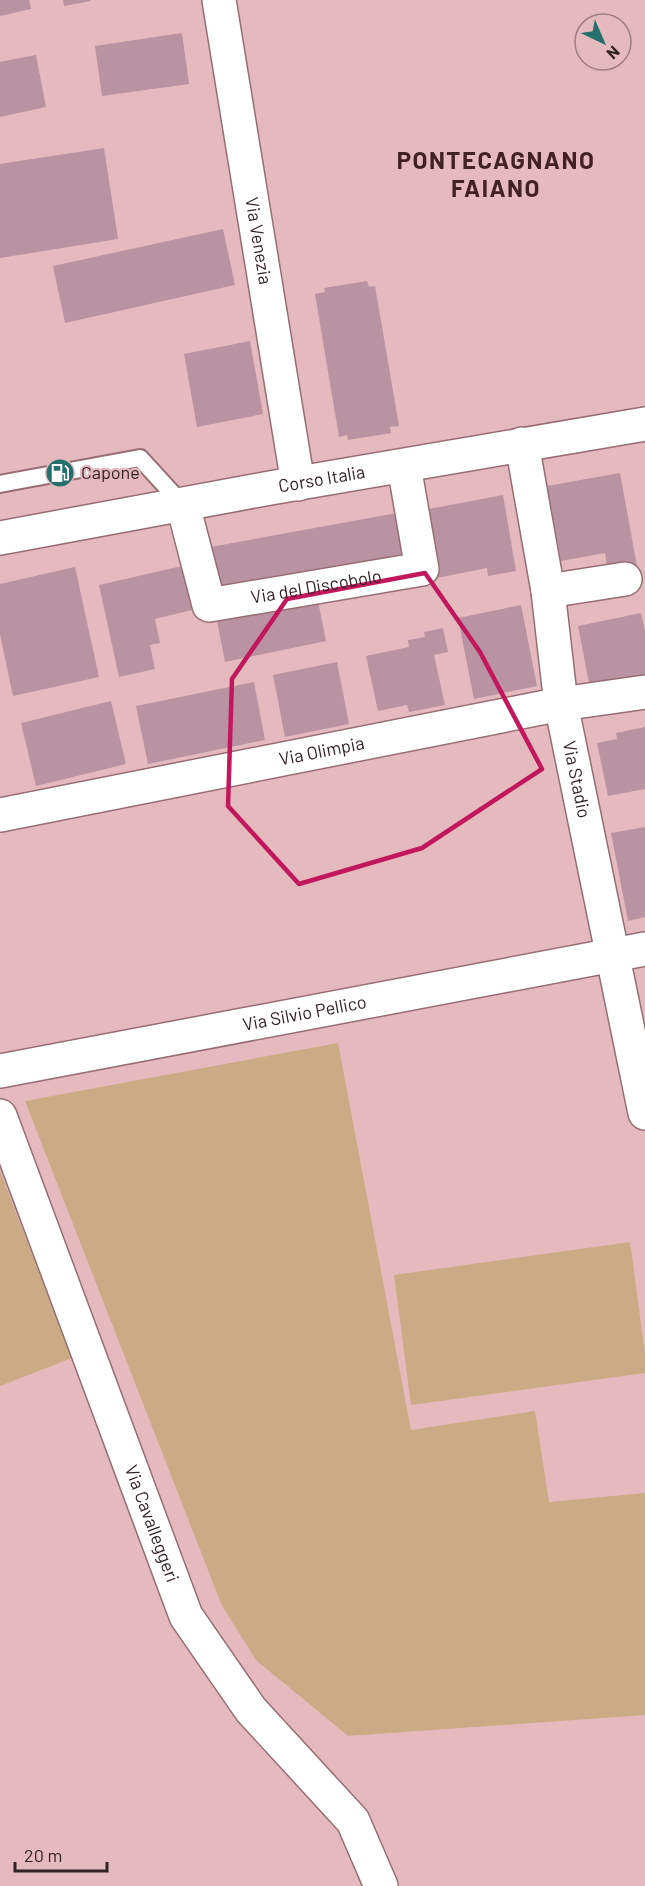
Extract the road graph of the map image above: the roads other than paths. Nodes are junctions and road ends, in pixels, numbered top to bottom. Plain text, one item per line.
1 (219, 0) edge
2 (645, 424) edge
3 (522, 444) junction
4 (404, 466) junction
5 (0, 484) edge
6 (298, 484) junction
7 (183, 505) junction
8 (0, 538) edge
9 (625, 579) dead end
10 (548, 591) junction
11 (645, 692) edge
12 (561, 704) junction
13 (0, 815) edge
14 (645, 949) edge
15 (612, 956) junction
16 (0, 1071) edge
17 (645, 1113) edge
18 (0, 1116) edge
19 (381, 1886) edge

1 - 6 street, Via Venezia
2 - 3 street, Corso Italia
3 - 4 street, Corso Italia
3 - 10 street, Via Stadio
4 - 6 street, Corso Italia
4 - 7 street, Via del Discobolo
5 - 7 lane
6 - 7 street, Corso Italia
7 - 8 street, Corso Italia
9 - 10 street
10 - 12 street, Via Stadio
11 - 12 street, Via Olimpia
12 - 13 street, Via Olimpia
12 - 15 street, Via Stadio
14 - 15 street, Via Silvio Pellico
15 - 16 street, Via Silvio Pellico
15 - 17 street, Via Stadio
18 - 19 street, Via Cavalleggeri

